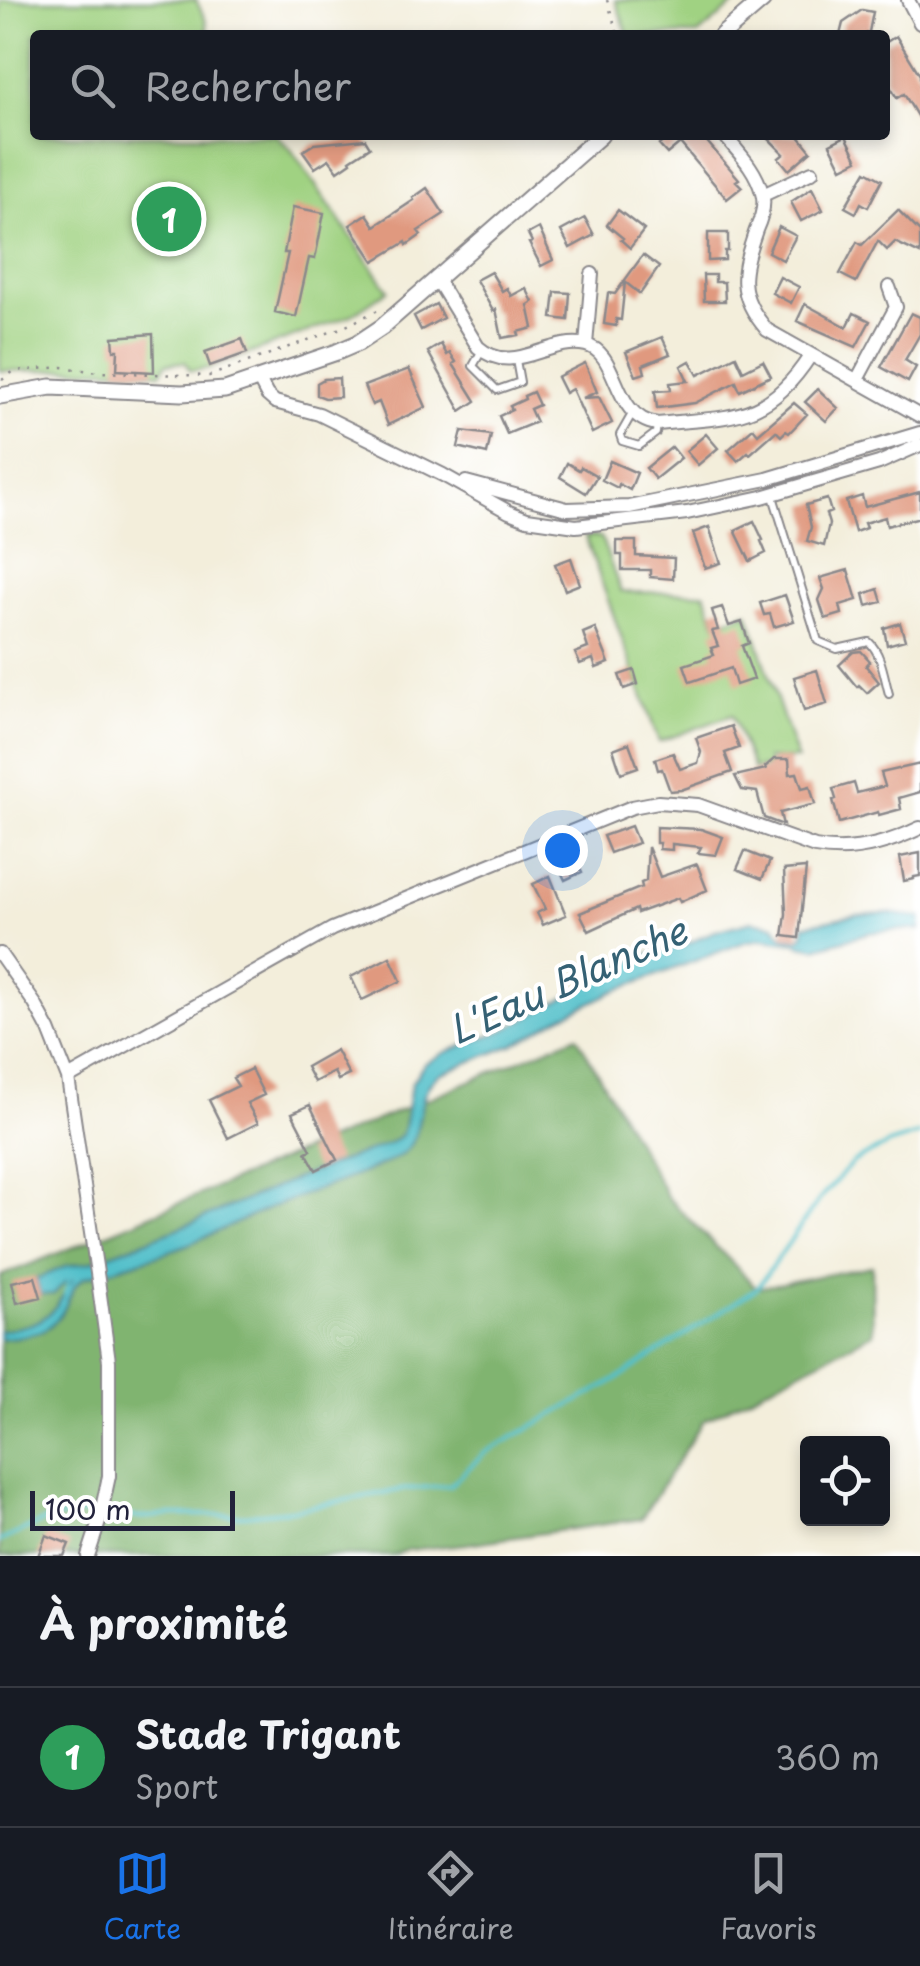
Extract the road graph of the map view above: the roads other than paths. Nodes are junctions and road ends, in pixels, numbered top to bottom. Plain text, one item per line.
1 (763, 0) edge
2 (908, 0) edge
3 (920, 24) edge
4 (728, 30) edge
5 (595, 140) edge
6 (728, 140) edge
7 (812, 172) dead end
8 (764, 195) junction
9 (592, 274) dead end
10 (436, 278) junction
11 (889, 287) dead end
12 (586, 345) junction
13 (482, 350) junction
14 (810, 356) junction
15 (516, 358) junction
16 (259, 380) junction
17 (857, 380) junction
18 (0, 396) edge
19 (632, 414) junction
20 (920, 416) edge
21 (657, 424) junction
22 (920, 433) edge
23 (920, 446) edge
24 (443, 475) junction
25 (772, 494) junction
26 (889, 694) dead end
27 (920, 828) edge
28 (0, 954) edge
29 (68, 1078) junction
30 (88, 1556) edge

1 - 4 street
2 - 3 street
5 - 10 street
6 - 8 street
7 - 8 street
8 - 14 street
9 - 12 street
10 - 13 street
10 - 16 street
11 - 17 street
12 - 15 street
12 - 19 street
13 - 15 street
13 - 15 lane
14 - 17 street
14 - 21 street
16 - 18 street
16 - 24 street
17 - 20 street
19 - 21 street
19 - 21 lane
22 - 24 street
23 - 25 street
24 - 25 street
25 - 26 lane
27 - 29 street
28 - 29 street
29 - 30 street

